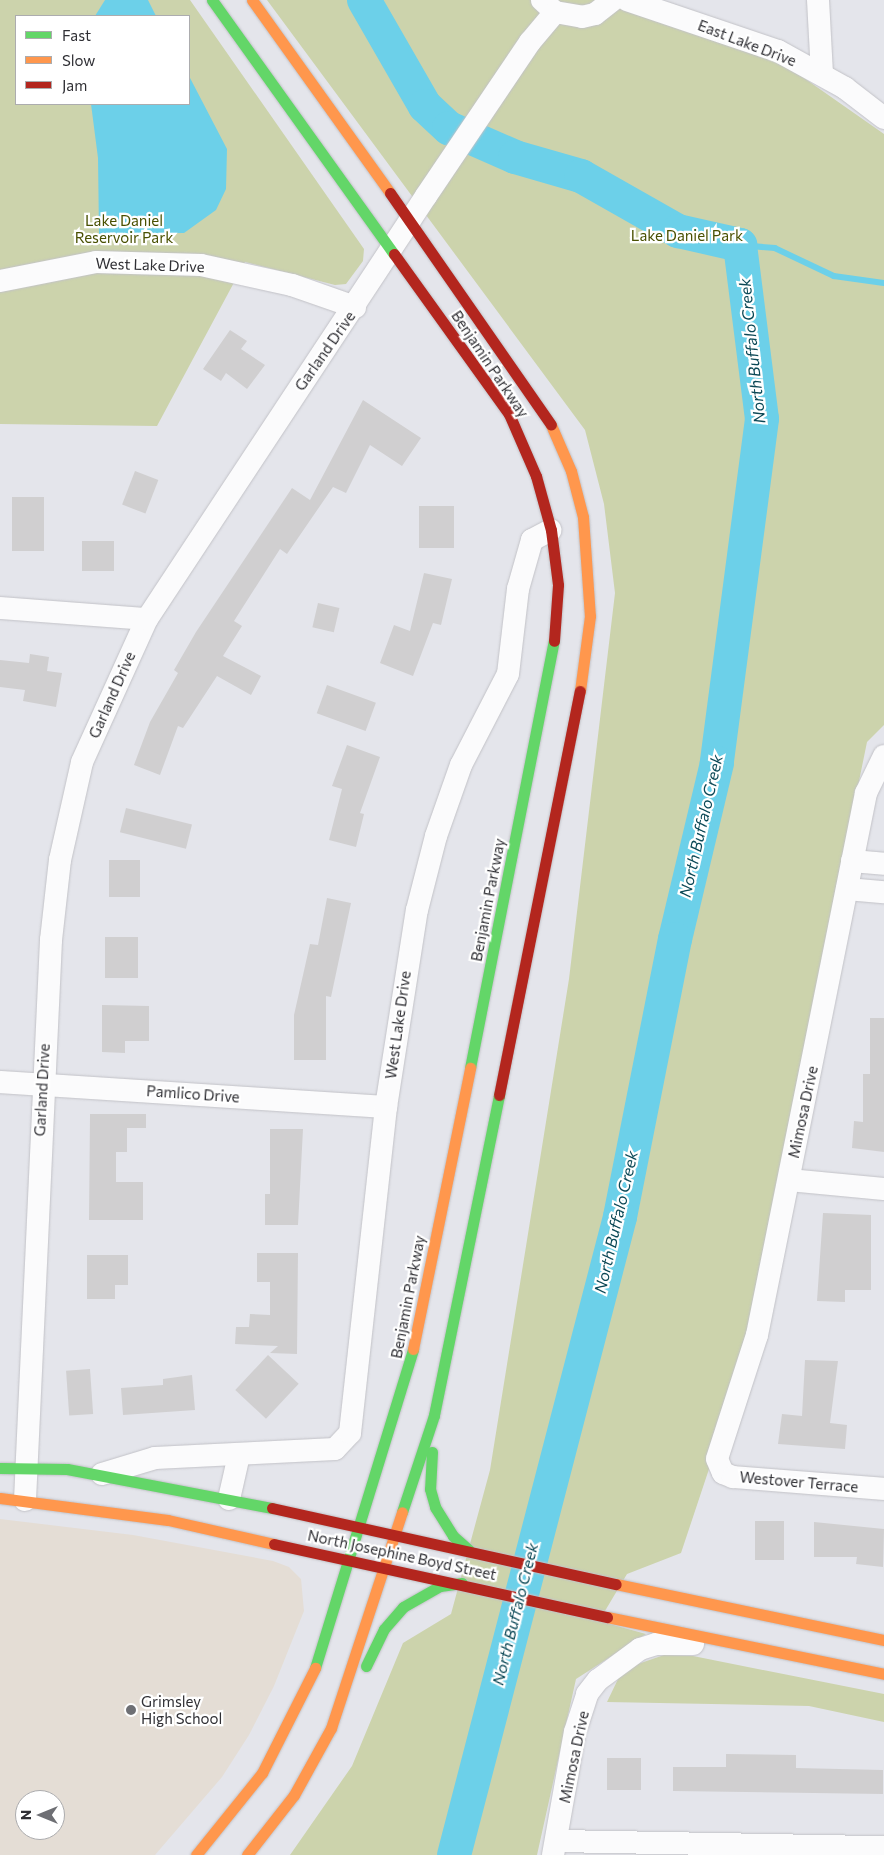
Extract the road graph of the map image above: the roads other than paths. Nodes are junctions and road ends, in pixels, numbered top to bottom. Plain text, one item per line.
1 (212, 0) edge
2 (252, 0) edge
3 (613, 0) edge
4 (627, 0) edge
5 (818, 0) edge
6 (549, 6) edge
7 (822, 74) junction
8 (884, 118) edge
9 (411, 220) junction
10 (393, 251) junction
11 (0, 281) edge
12 (356, 307) junction
13 (551, 530) junction
14 (0, 608) edge
15 (147, 619) junction
16 (884, 756) edge
17 (852, 861) junction
18 (884, 864) edge
19 (847, 889) junction
20 (884, 892) edge
21 (0, 1082) edge
22 (42, 1084) junction
23 (386, 1107) junction
24 (789, 1180) junction
25 (884, 1189) edge
26 (434, 1415) junction
27 (239, 1455) junction
28 (26, 1467) junction
29 (718, 1467) joint
30 (0, 1468) edge
31 (102, 1474) junction
32 (884, 1489) edge
33 (0, 1498) edge
34 (229, 1499) junction
35 (25, 1500) junction
36 (358, 1526) junction
37 (394, 1535) junction
38 (469, 1550) junction
39 (348, 1560) junction
40 (383, 1567) junction
41 (462, 1583) junction
42 (884, 1640) edge
43 (726, 1644) junction
44 (884, 1674) edge
45 (330, 1728) junction
46 (884, 1846) edge
47 (555, 1848) edge
48 (196, 1855) edge
49 (247, 1855) edge

1 - 10 main road, Benjamin Parkway
2 - 9 main road, Benjamin Parkway
3 - 6 street
4 - 7 street, East Lake Drive
5 - 7 street
6 - 9 street, Garland Drive
7 - 8 street, East Lake Drive
9 - 10 street, Garland Drive
9 - 26 main road, Benjamin Parkway
10 - 12 street, Garland Drive
10 - 13 main road, Benjamin Parkway
11 - 12 street, West Lake Drive
12 - 15 street, Garland Drive
13 - 23 street, West Lake Drive
13 - 36 main road, Benjamin Parkway
14 - 15 street
15 - 22 street, Garland Drive
16 - 17 street, Mimosa Drive
17 - 18 street
17 - 19 street, Mimosa Drive
19 - 20 street
19 - 24 street, Mimosa Drive
21 - 22 street, Pamlico Drive
22 - 23 street, Pamlico Drive
22 - 28 street, Garland Drive
23 - 27 street, West Lake Drive
24 - 25 street
24 - 29 street, Mimosa Drive
26 - 37 main road, Benjamin Parkway
26 - 38 main road
27 - 31 street, West Lake Drive
27 - 34 street
28 - 30 main road, North Josephine Boyd Street
28 - 31 main road, North Josephine Boyd Street
28 - 35 street, Garland Drive
29 - 32 street, Westover Terrace
31 - 34 main road, North Josephine Boyd Street
33 - 35 main road, North Josephine Boyd Street
34 - 36 main road, North Josephine Boyd Street
35 - 39 main road, North Josephine Boyd Street
36 - 37 main road, North Josephine Boyd Street
36 - 39 main road, Benjamin Parkway
37 - 38 main road, North Josephine Boyd Street
37 - 40 main road, Benjamin Parkway
38 - 42 main road, North Josephine Boyd Street
39 - 40 main road, North Josephine Boyd Street
39 - 48 main road, Benjamin Parkway
40 - 41 main road, North Josephine Boyd Street
40 - 45 main road, Benjamin Parkway
41 - 43 main road, North Josephine Boyd Street
41 - 45 main road
43 - 44 main road, North Josephine Boyd Street
43 - 47 street, Mimosa Drive
45 - 49 main road, Benjamin Parkway
46 - 47 street

